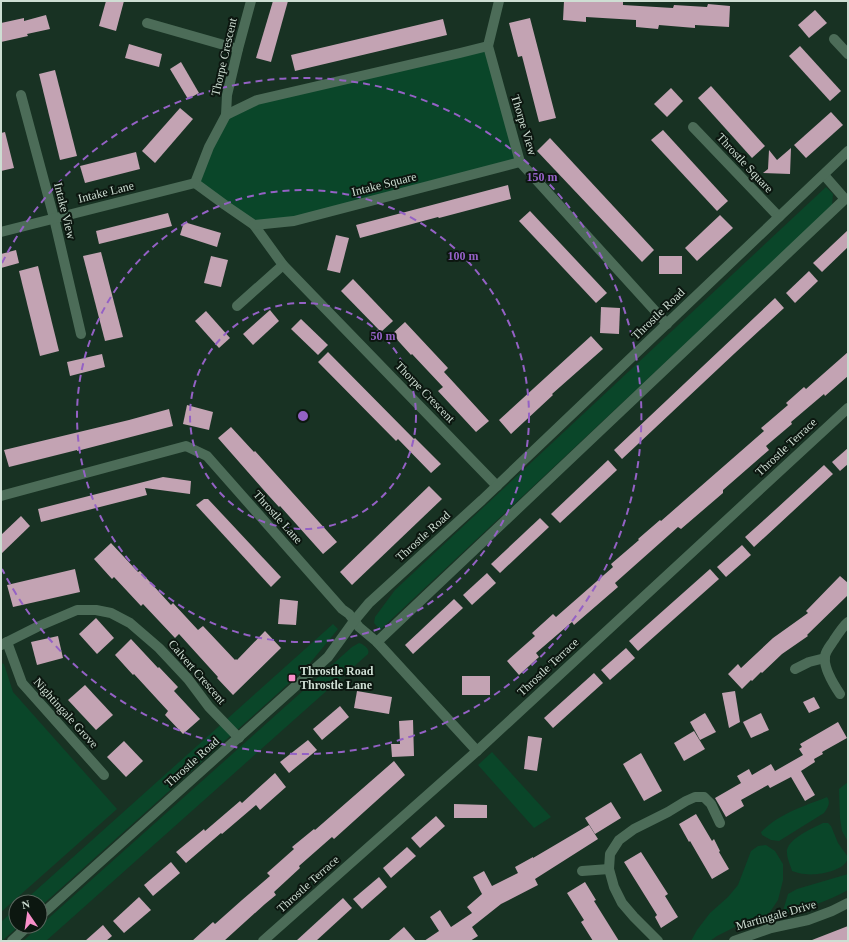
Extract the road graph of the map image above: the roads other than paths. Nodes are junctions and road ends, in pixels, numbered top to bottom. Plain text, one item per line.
1 (251, 1) edge
2 (499, 1) edge
3 (147, 23) dead end
4 (834, 39) dead end
5 (488, 46) junction
6 (238, 49) junction
7 (848, 54) edge
8 (20, 95) dead end
9 (226, 115) junction
10 (693, 127) dead end
11 (848, 151) edge
12 (520, 162) junction
13 (824, 175) junction
14 (194, 183) junction
15 (779, 217) junction
16 (54, 218) junction
17 (254, 224) junction
18 (1, 232) edge
19 (283, 264) junction
20 (237, 306) dead end
21 (667, 324) junction
22 (81, 334) dead end
23 (848, 408) edge
24 (497, 486) junction
25 (1, 496) edge
26 (354, 621) junction
27 (848, 622) edge
28 (377, 642) junction
29 (4, 643) edge
30 (825, 658) junction
31 (795, 669) dead end
32 (840, 694) dead end
33 (239, 738) junction
34 (477, 751) junction
35 (104, 775) dead end
36 (720, 823) dead end
37 (608, 869) junction
38 (582, 871) dead end
39 (848, 903) edge
40 (48, 909) edge
41 (19, 934) edge
42 (12, 941) edge
43 (263, 941) edge
44 (658, 941) edge
45 (734, 941) edge

1 - 6 street, Thorpe Crescent
2 - 5 street, Thorpe View
3 - 6 street
4 - 7 street
5 - 9 street
5 - 12 street, Thorpe View
6 - 9 street, Thorpe Crescent
8 - 16 street, Intake View
9 - 14 street, Thorpe Crescent
10 - 15 street, Throstle Square
11 - 13 street, Throstle Road
12 - 17 street, Intake Square
12 - 21 street, Thorpe View
13 - 15 street, Throstle Road
13 - 28 street
14 - 16 street, Intake Lane
14 - 17 street, Thorpe Crescent
15 - 21 street, Throstle Road
16 - 18 street, Intake Lane
16 - 22 street, Intake View
17 - 19 street, Thorpe Crescent
19 - 20 street
19 - 24 street, Thorpe Crescent
21 - 24 street, Throstle Road
23 - 34 street, Throstle Terrace
24 - 26 street, Throstle Road
25 - 26 street, Throstle Lane
26 - 28 street, Throstle Lane
26 - 33 street, Throstle Road
27 - 30 street
28 - 34 street, Throstle Lane
29 - 33 street, Calvert Crescent
29 - 35 street, Nightingale Grove
30 - 31 street
30 - 32 street
33 - 40 street, Throstle Road
34 - 43 street, Throstle Terrace
36 - 37 street
37 - 38 street
37 - 44 street
39 - 45 street, Martingale Drive
41 - 42 street

